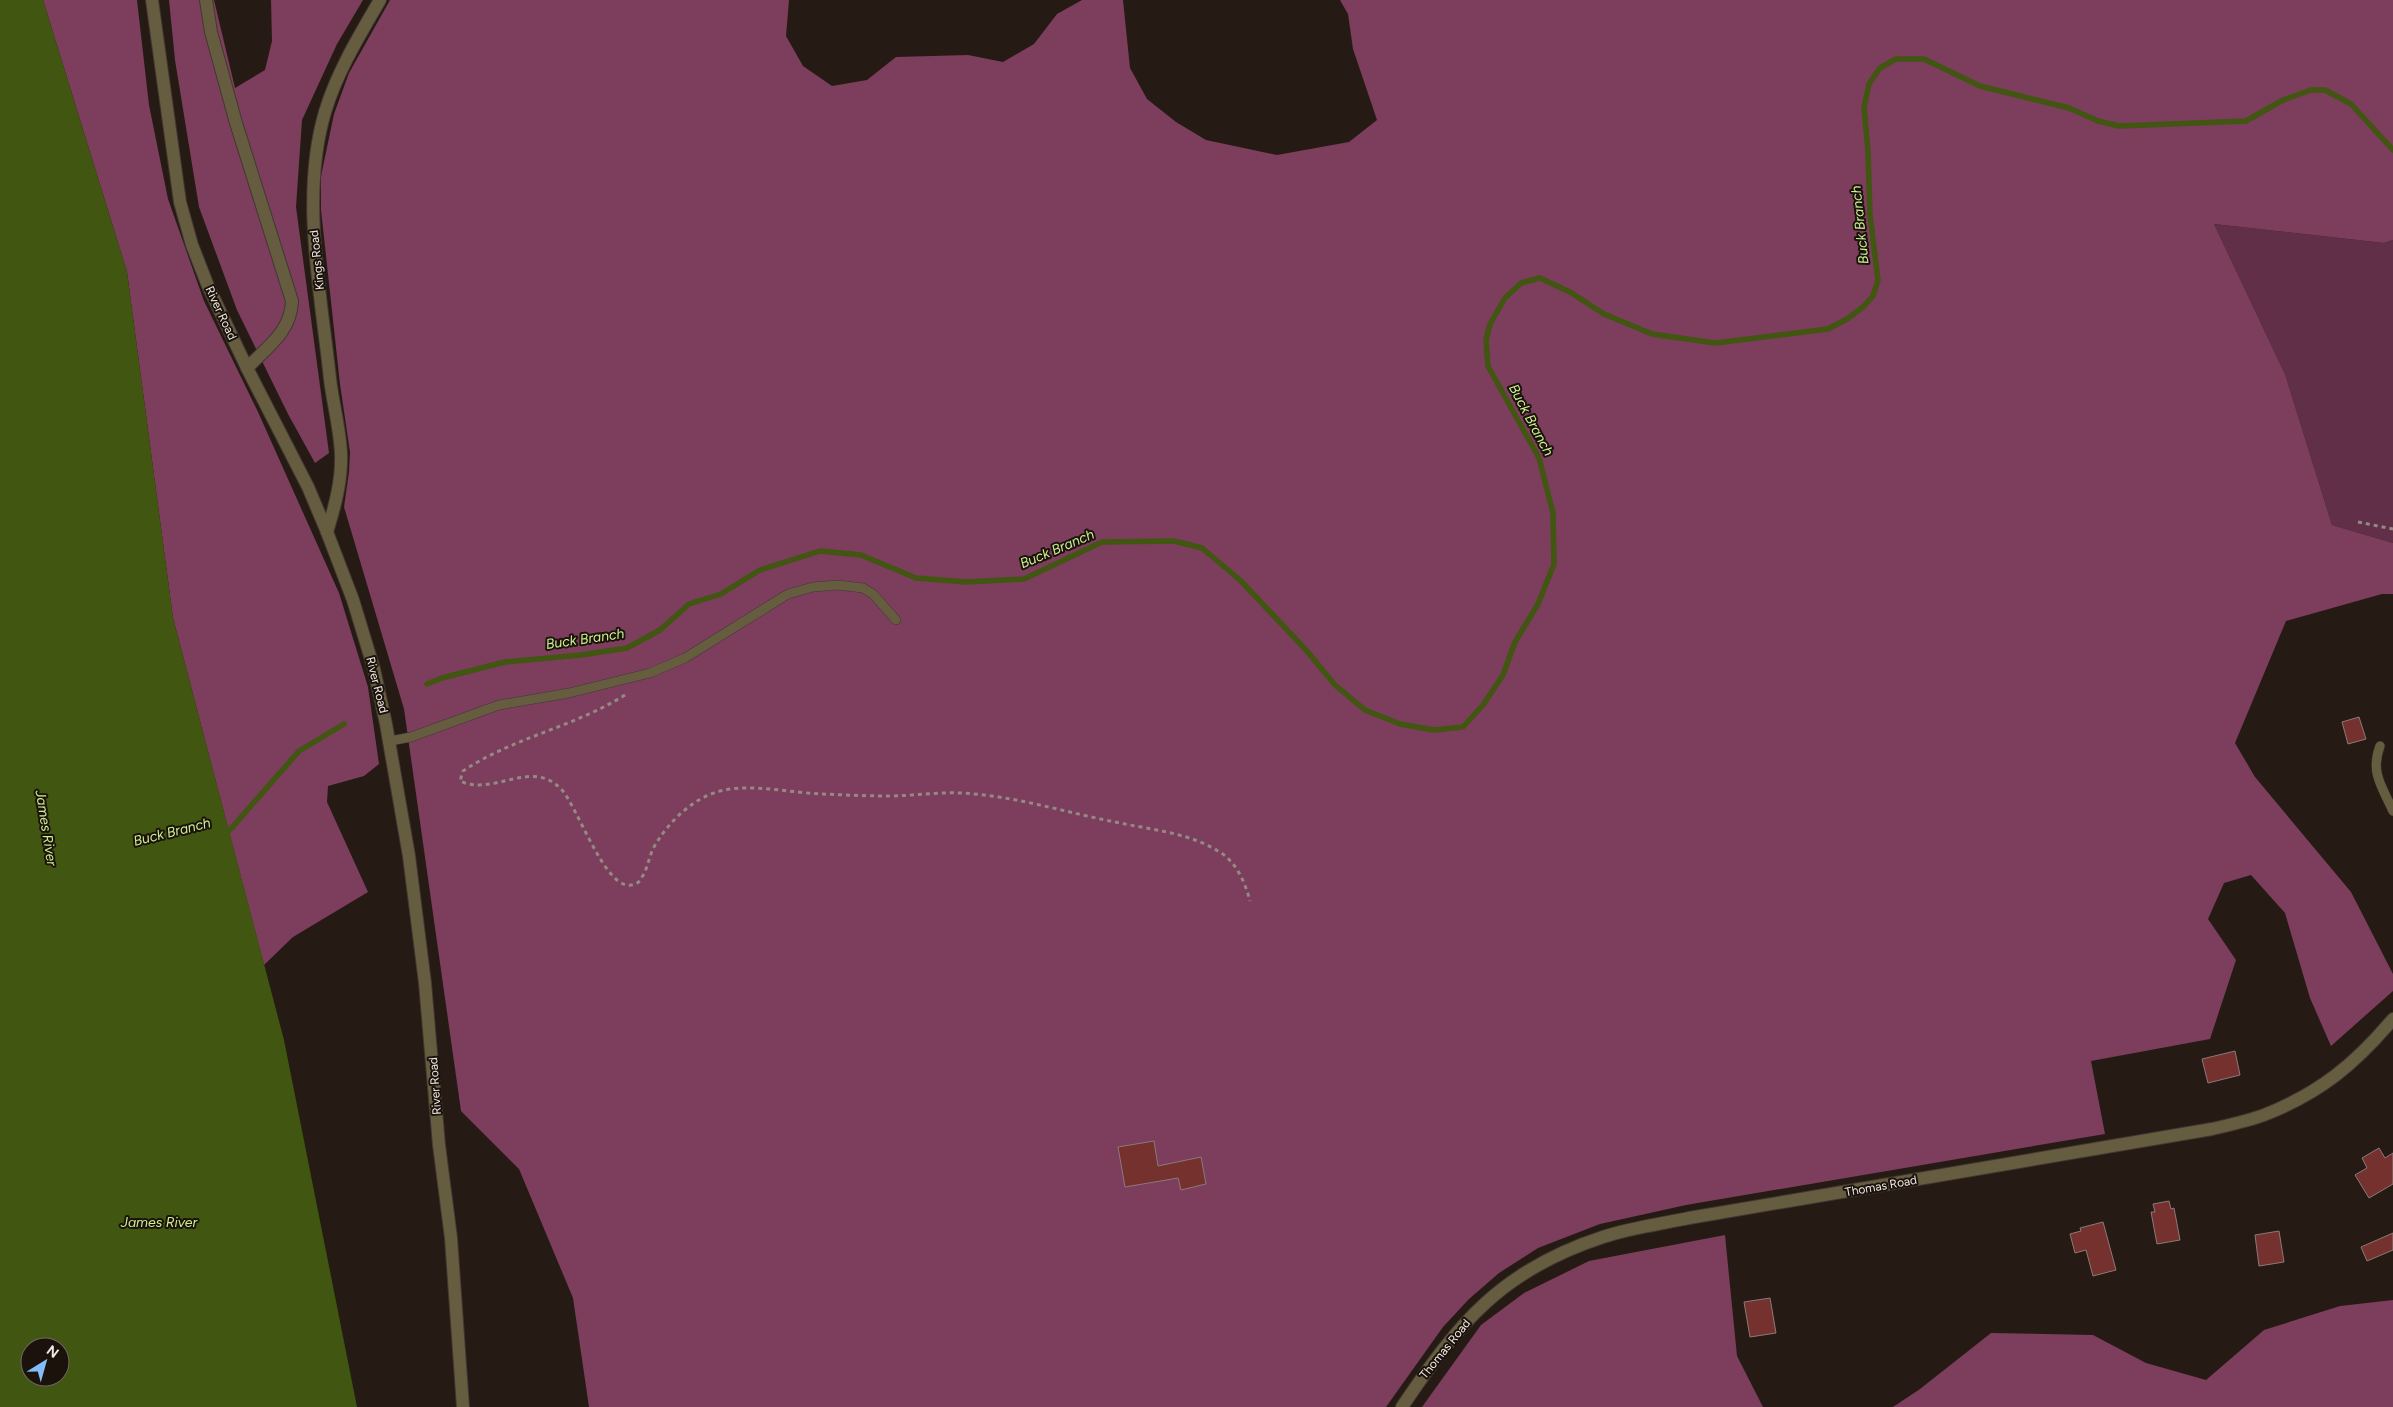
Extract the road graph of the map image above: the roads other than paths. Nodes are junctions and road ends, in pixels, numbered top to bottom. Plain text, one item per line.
1 (152, 0) edge
2 (206, 0) edge
3 (380, 0) edge
4 (247, 368) junction
5 (327, 532) junction
6 (896, 620) dead end
7 (390, 741) junction
8 (2380, 746) dead end
9 (2393, 811) edge
10 (2393, 1019) edge
11 (463, 1407) edge
12 (1402, 1407) edge

1 - 4 street, River Road
2 - 4 street
3 - 5 street, Kings Road
4 - 5 street, River Road
5 - 7 street, River Road
6 - 7 lane
7 - 11 street, River Road
8 - 9 lane
10 - 12 street, Thomas Road

